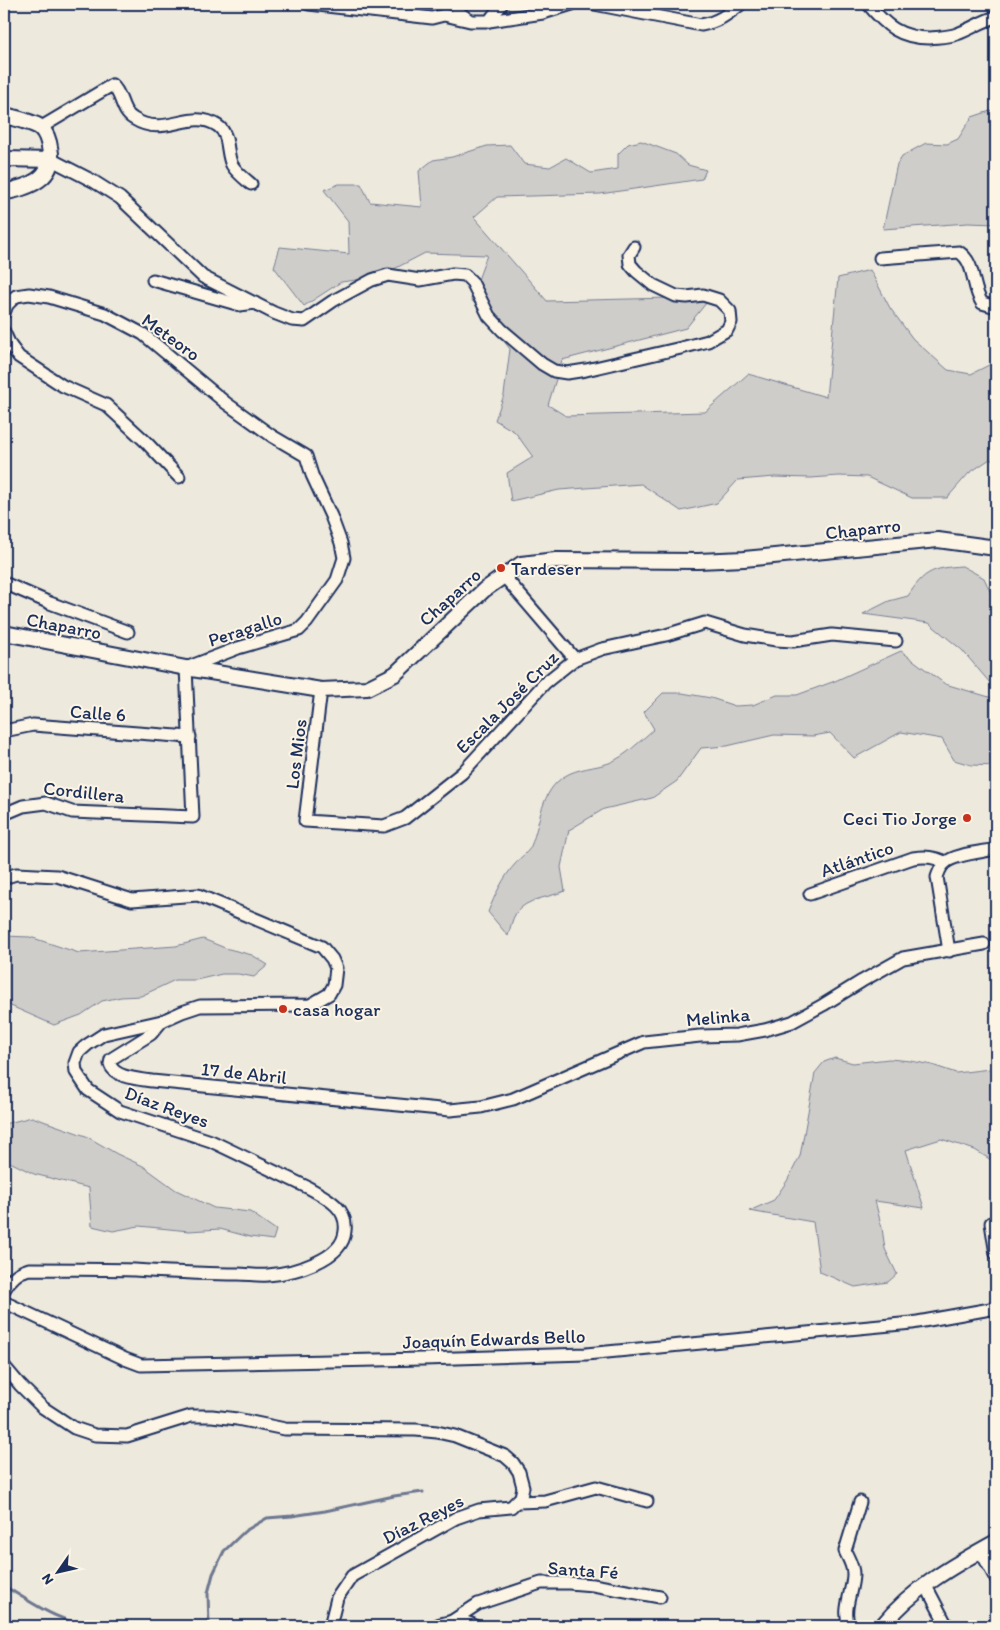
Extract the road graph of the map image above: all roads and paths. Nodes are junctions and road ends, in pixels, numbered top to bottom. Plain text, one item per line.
1 (309, 4) edge
2 (452, 4) edge
3 (502, 4) edge
4 (572, 4) edge
5 (594, 4) edge
6 (740, 4) edge
7 (868, 4) edge
8 (996, 17) edge
9 (470, 21) junction
10 (489, 21) junction
11 (4, 115) edge
12 (40, 128) junction
13 (4, 159) edge
14 (52, 160) junction
15 (251, 184) dead end
16 (4, 192) edge
17 (634, 247) dead end
18 (880, 258) dead end
19 (153, 280) dead end
20 (255, 303) junction
21 (996, 307) edge
22 (4, 313) edge
23 (4, 332) edge
24 (306, 456) joint
25 (179, 477) dead end
26 (996, 548) edge
27 (503, 575) junction
28 (4, 584) edge
29 (128, 632) dead end
30 (4, 633) edge
31 (896, 640) dead end
32 (575, 659) junction
33 (186, 668) junction
34 (321, 690) junction
35 (4, 731) edge
36 (190, 737) junction
37 (4, 814) edge
38 (305, 821) joint
39 (996, 849) edge
40 (945, 862) junction
41 (4, 878) edge
42 (810, 894) dead end
43 (984, 944) dead end
44 (948, 951) junction
45 (162, 1022) junction
46 (450, 1110) joint
47 (992, 1223) dead end
48 (996, 1254) edge
49 (4, 1290) edge
50 (4, 1302) edge
51 (996, 1308) edge
52 (4, 1366) edge
53 (647, 1501) dead end
54 (518, 1502) junction
55 (860, 1502) dead end
56 (996, 1542) edge
57 (980, 1550) junction
58 (996, 1579) edge
59 (925, 1584) junction
60 (660, 1597) dead end
61 (446, 1624) edge
62 (330, 1626) edge
63 (472, 1626) edge
64 (849, 1626) edge
65 (882, 1626) edge
66 (948, 1626) edge

1 - 9 street
2 - 9 street
3 - 10 street
4 - 10 street
5 - 6 street
7 - 8 street
9 - 10 street
11 - 12 main road
12 - 14 main road
12 - 15 street
13 - 14 street
14 - 16 main road
14 - 20 street
17 - 20 street
18 - 21 street
19 - 20 street
22 - 24 street, Meteoro
23 - 25 street
24 - 33 street, Peragallo
26 - 27 street, Chaparro
27 - 32 street
27 - 34 street, Chaparro
28 - 29 street
30 - 33 street, Chaparro
31 - 32 street, Escala José Cruz
32 - 38 street, Escala José Cruz
33 - 34 street, Chaparro
33 - 36 street
34 - 38 street, Los Mios
35 - 36 street, Calle 6
36 - 37 street, Cordillera
39 - 40 street
40 - 42 street, Atlántico
40 - 44 street
41 - 45 street, Díaz Reyes
43 - 44 street, Melinka
44 - 46 street, Melinka
45 - 46 street, 17 de Abril
45 - 49 street, Díaz Reyes
47 - 48 street
50 - 51 street, Joaquín Edwards Bello
52 - 54 street
53 - 54 street, Díaz Reyes
54 - 62 street, Díaz Reyes
55 - 64 street
56 - 57 street
57 - 58 street
57 - 59 street
59 - 65 street
59 - 66 street
60 - 61 street, Santa Fé
61 - 63 street

